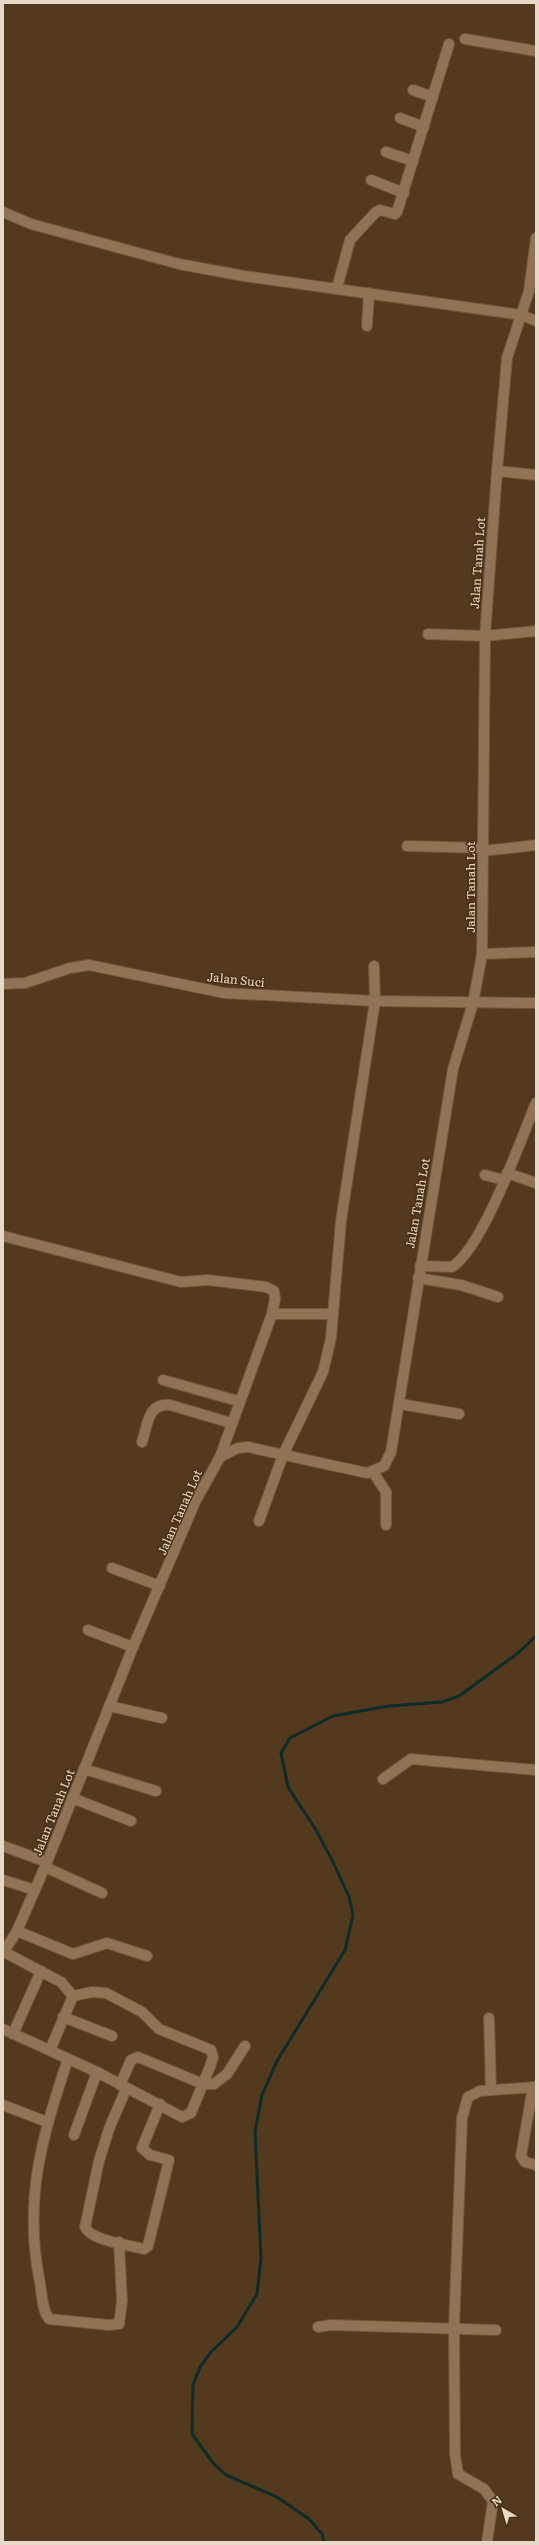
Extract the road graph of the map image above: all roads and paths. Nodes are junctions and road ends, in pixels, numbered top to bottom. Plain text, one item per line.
1 (465, 39) dead end
2 (449, 44) dead end
3 (536, 51) edge
4 (413, 90) dead end
5 (433, 97) junction
6 (400, 118) dead end
7 (424, 127) junction
8 (386, 152) dead end
9 (413, 161) junction
10 (371, 180) dead end
11 (404, 193) junction
12 (3, 212) edge
13 (536, 238) edge
14 (337, 288) junction
15 (369, 293) junction
16 (522, 315) junction
17 (536, 320) edge
18 (367, 326) dead end
19 (497, 471) junction
20 (536, 475) edge
21 (536, 631) edge
22 (428, 634) dead end
23 (485, 636) junction
24 (536, 845) edge
25 (407, 846) dead end
26 (483, 849) junction
27 (536, 952) edge
28 (482, 954) junction
29 (374, 966) dead end
30 (3, 984) edge
31 (375, 1001) junction
32 (473, 1002) junction
33 (536, 1002) edge
34 (536, 1103) edge
35 (485, 1175) dead end
36 (506, 1177) junction
37 (536, 1183) edge
38 (3, 1236) edge
39 (420, 1266) junction
40 (418, 1278) junction
41 (498, 1297) dead end
42 (272, 1314) junction
43 (332, 1314) junction
44 (163, 1380) dead end
45 (238, 1401) junction
46 (400, 1404) junction
47 (459, 1414) dead end
48 (231, 1423) junction
49 (142, 1442) dead end
50 (283, 1455) junction
51 (220, 1457) junction
52 (373, 1472) junction
53 (260, 1521) dead end
54 (386, 1525) dead end
55 (112, 1568) dead end
56 (160, 1586) junction
57 (88, 1630) dead end
58 (134, 1647) junction
59 (110, 1706) junction
60 (162, 1718) dead end
61 (84, 1769) junction
62 (536, 1770) edge
63 (383, 1779) dead end
64 (156, 1791) dead end
65 (72, 1798) junction
66 (131, 1821) dead end
67 (3, 1846) edge
68 (46, 1864) junction
69 (3, 1880) edge
70 (35, 1890) junction
71 (102, 1893) dead end
72 (17, 1931) junction
73 (3, 1953) edge
74 (147, 1956) dead end
75 (41, 1971) junction
76 (73, 1996) junction
77 (63, 2016) junction
78 (489, 2018) dead end
79 (3, 2029) edge
80 (13, 2034) junction
81 (112, 2036) dead end
82 (244, 2046) dead end
83 (50, 2050) junction
84 (68, 2059) junction
85 (96, 2072) junction
86 (203, 2084) junction
87 (123, 2087) junction
88 (534, 2087) edge
89 (491, 2090) junction
90 (160, 2104) junction
91 (3, 2105) edge
92 (47, 2122) junction
93 (74, 2135) dead end
94 (536, 2165) edge
95 (119, 2242) junction
96 (318, 2327) dead end
97 (454, 2328) junction
98 (496, 2330) dead end
99 (487, 2542) edge

1 - 3 street
2 - 5 street
4 - 5 street
5 - 7 street
6 - 7 street
7 - 9 street
8 - 9 street
9 - 11 street
10 - 11 street
11 - 14 street
12 - 14 street
13 - 16 street, Jalan Tanah Lot
14 - 15 street
15 - 16 street
15 - 18 street
16 - 17 street
16 - 19 street, Jalan Tanah Lot
19 - 20 street
19 - 23 street, Jalan Tanah Lot
21 - 23 street
22 - 23 street
23 - 26 street, Jalan Tanah Lot
24 - 26 street
25 - 26 street
26 - 28 street, Jalan Tanah Lot
27 - 28 street
28 - 32 street, Jalan Tanah Lot
29 - 31 street
30 - 31 street, Jalan Suci
31 - 32 street, Jalan Suci
31 - 43 street
32 - 33 street, Jalan Suci
32 - 39 street, Jalan Tanah Lot
34 - 36 street
35 - 36 street
36 - 37 street
36 - 39 street
38 - 42 street, Jalan Tanah Lot
39 - 40 street, Jalan Tanah Lot
40 - 41 street
40 - 46 street, Jalan Tanah Lot
42 - 43 street
42 - 45 street, Jalan Tanah Lot
43 - 50 street
44 - 45 street
45 - 48 street, Jalan Tanah Lot
46 - 47 street
46 - 52 street, Jalan Tanah Lot
48 - 49 street
48 - 51 street, Jalan Tanah Lot
50 - 51 street
50 - 52 street
50 - 53 street
51 - 56 street, Jalan Tanah Lot
52 - 54 street
55 - 56 street
56 - 58 street, Jalan Tanah Lot
57 - 58 street
58 - 59 street, Jalan Tanah Lot
59 - 60 street
59 - 61 street, Jalan Tanah Lot
61 - 64 street
61 - 65 street, Jalan Tanah Lot
62 - 63 street
65 - 66 street
65 - 68 street, Jalan Tanah Lot
67 - 68 street
68 - 70 street, Jalan Tanah Lot
68 - 71 street
69 - 70 street
70 - 72 street, Jalan Tanah Lot
72 - 73 street, Jalan Tanah Lot
72 - 74 street
73 - 75 street
75 - 76 street
75 - 80 street
76 - 77 street
76 - 86 street
77 - 81 street
77 - 83 street
78 - 89 street
79 - 80 street
80 - 83 street
82 - 86 street
83 - 84 street
84 - 85 street
84 - 92 street
85 - 87 street
85 - 93 street
86 - 87 street
86 - 90 street
87 - 90 street
87 - 95 street
88 - 89 street
88 - 94 street
89 - 97 street
90 - 95 street
91 - 92 street
92 - 95 street
96 - 97 street
97 - 98 street
97 - 99 street

